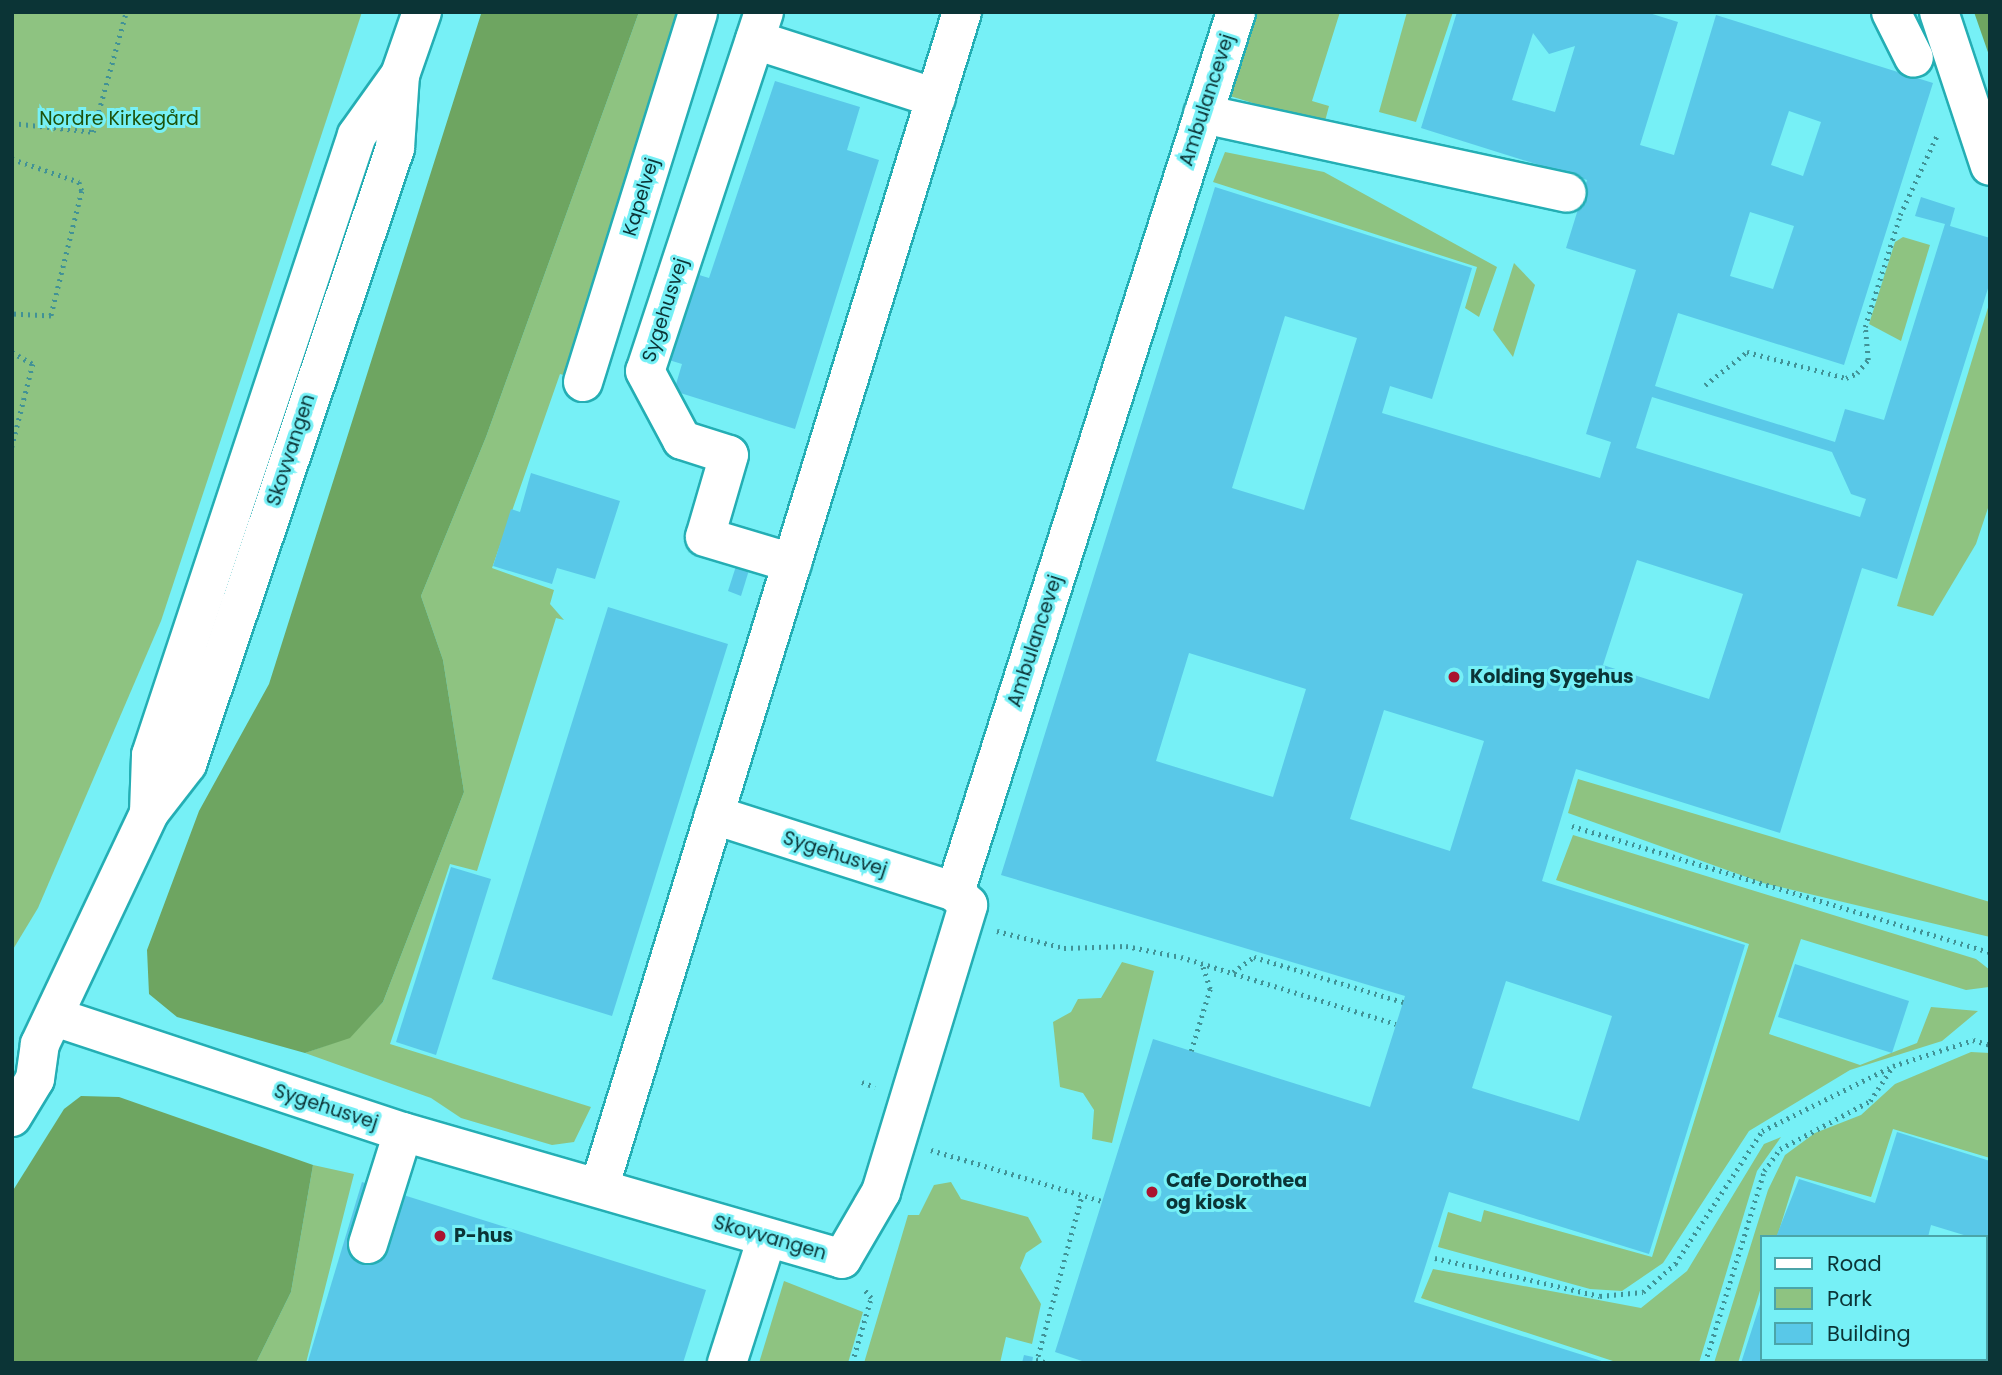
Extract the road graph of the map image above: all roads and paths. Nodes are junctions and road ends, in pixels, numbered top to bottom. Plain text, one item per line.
1 (126, 12) edge
2 (422, 12) edge
3 (698, 12) edge
4 (962, 12) edge
5 (1236, 12) edge
6 (1891, 12) edge
7 (1939, 12) edge
8 (760, 26) edge
9 (1914, 58) dead end
10 (1967, 96) junction
11 (936, 98) junction
12 (1203, 114) junction
13 (12, 123) edge
14 (12, 159) edge
15 (1990, 166) edge
16 (1567, 193) dead end
17 (12, 314) edge
18 (12, 352) edge
19 (583, 382) dead end
20 (1704, 385) dead end
21 (12, 447) edge
22 (792, 564) junction
23 (714, 814) junction
24 (1572, 826) dead end
25 (959, 907) junction
26 (1990, 952) edge
27 (1202, 964) junction
28 (1232, 973) junction
29 (1403, 1002) dead end
30 (1396, 1024) dead end
31 (36, 1042) edge
32 (1990, 1045) edge
33 (1191, 1051) dead end
34 (1893, 1066) junction
35 (12, 1117) edge
36 (403, 1132) junction
37 (897, 1139) junction
38 (600, 1185) junction
39 (1082, 1195) junction
40 (1102, 1201) dead end
41 (698, 1217) joint
42 (767, 1238) junction
43 (368, 1244) dead end
44 (1435, 1258) dead end
45 (842, 1259) junction
46 (1036, 1361) edge
47 (727, 1363) edge
48 (852, 1363) edge
49 (1047, 1363) edge
50 (1705, 1363) edge

1 - 13 path
2 - 31 street, Skovvangen
3 - 19 street, Kapelvej
4 - 11 street
5 - 12 street, Ambulancevej
6 - 9 street
7 - 10 street
8 - 11 street, Sygehusvej
8 - 22 street, Sygehusvej
10 - 15 street
10 - 20 path
11 - 22 street
12 - 16 street
12 - 25 street, Ambulancevej
14 - 17 path
18 - 21 path
22 - 23 street
23 - 25 street, Sygehusvej
23 - 38 street
24 - 26 path
25 - 27 path
25 - 37 street, Ambulancevej
27 - 28 path
27 - 33 path
28 - 29 path
28 - 30 path
31 - 35 street, Skovvangen
31 - 36 street, Sygehusvej
32 - 34 path
34 - 44 path
34 - 50 path
36 - 38 street, Sygehusvej
36 - 43 street
37 - 39 path
37 - 45 street, Ambulancevej
38 - 41 street, Sygehusvej
39 - 40 path
39 - 46 path
41 - 42 street, Skovvangen
42 - 45 street, Skovvangen
42 - 47 street
45 - 48 path
46 - 49 path

